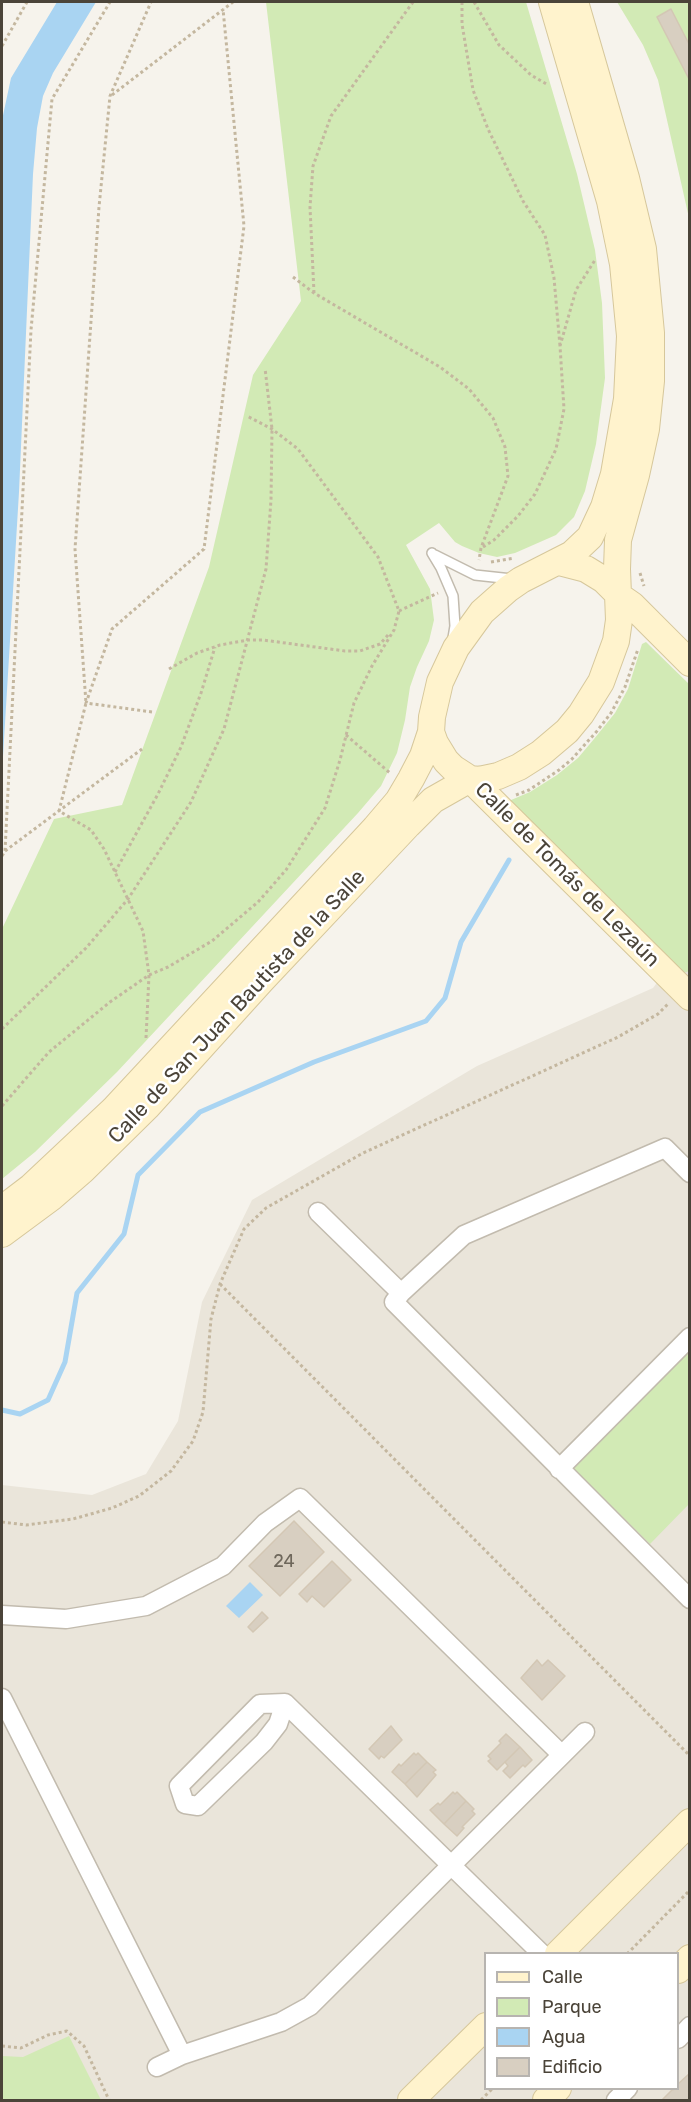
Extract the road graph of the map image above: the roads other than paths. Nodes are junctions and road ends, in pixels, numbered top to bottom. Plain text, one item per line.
1 (552, 2) edge
2 (574, 2) edge
3 (559, 562) junction
4 (519, 568) junction
5 (618, 595) junction
6 (449, 661) junction
7 (690, 663) edge
8 (431, 732) junction
9 (470, 779) junction
10 (687, 994) edge
11 (690, 1173) edge
12 (2, 1209) edge
13 (318, 1212) dead end
14 (2, 1234) edge
15 (401, 1293) junction
16 (690, 1337) edge
17 (559, 1470) junction
18 (690, 1599) edge
19 (2, 1615) edge
20 (2, 1698) edge
21 (285, 1703) junction
22 (585, 1732) dead end
23 (562, 1755) junction
24 (690, 1822) edge
25 (453, 1865) junction
26 (541, 1952) edge
27 (559, 1952) edge
28 (690, 1958) edge
29 (679, 1969) edge
30 (690, 2026) edge
31 (484, 2028) edge
32 (679, 2038) edge
33 (182, 2055) junction
34 (157, 2067) dead end
35 (411, 2100) edge

1 - 3 main road, Calle de San Juan Bautista de la Salle
2 - 5 main road, Calle de San Juan Bautista de la Salle
3 - 4 main road, Calle de San Juan Bautista de la Salle
3 - 5 main road
4 - 6 main road, Calle de San Juan Bautista de la Salle
4 - 6 lane
5 - 7 main road
5 - 9 main road, Calle de San Juan Bautista de la Salle
6 - 8 main road, Calle de San Juan Bautista de la Salle
8 - 9 main road
8 - 12 main road, Calle de San Juan Bautista de la Salle
9 - 10 main road, Calle de Tomás de Lezaún
9 - 14 main road, Calle de San Juan Bautista de la Salle
11 - 15 street
13 - 15 street
15 - 17 street
16 - 17 street
17 - 18 street
19 - 23 street
20 - 33 street
21 - 21 street
21 - 25 street
22 - 23 street
23 - 25 street
24 - 27 main road
25 - 26 street
25 - 33 street
28 - 29 main road
30 - 32 street
31 - 35 main road
33 - 34 street

